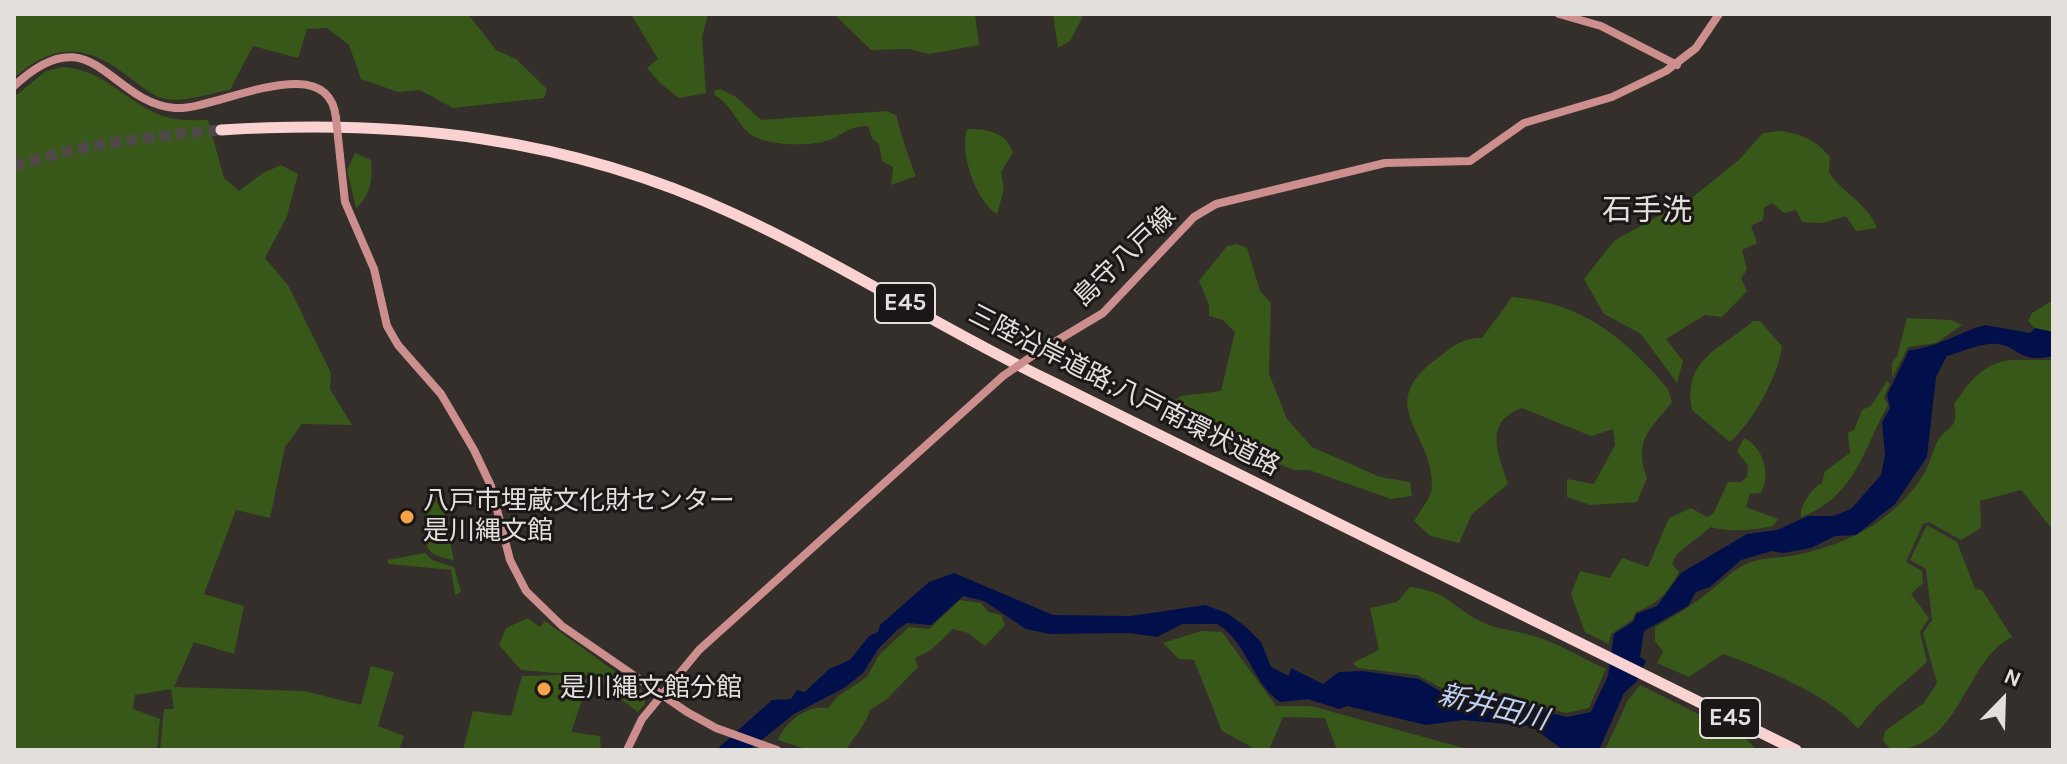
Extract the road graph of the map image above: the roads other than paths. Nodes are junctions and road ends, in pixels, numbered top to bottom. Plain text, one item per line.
1 (1559, 14) edge
2 (1719, 14) edge
3 (1677, 65) junction
4 (14, 86) edge
5 (221, 130) tunnel mouth
6 (663, 696) junction
7 (627, 750) edge
8 (777, 750) edge
9 (1796, 750) edge

1 - 3 main road
2 - 3 main road, 島守八戸線
3 - 6 main road, 島守八戸線, bridge
4 - 6 main road, bridge
5 - 9 highway, 三陸沿岸道路;八戸南環状道路 / E45
6 - 7 main road, 島守八戸線
6 - 8 main road

